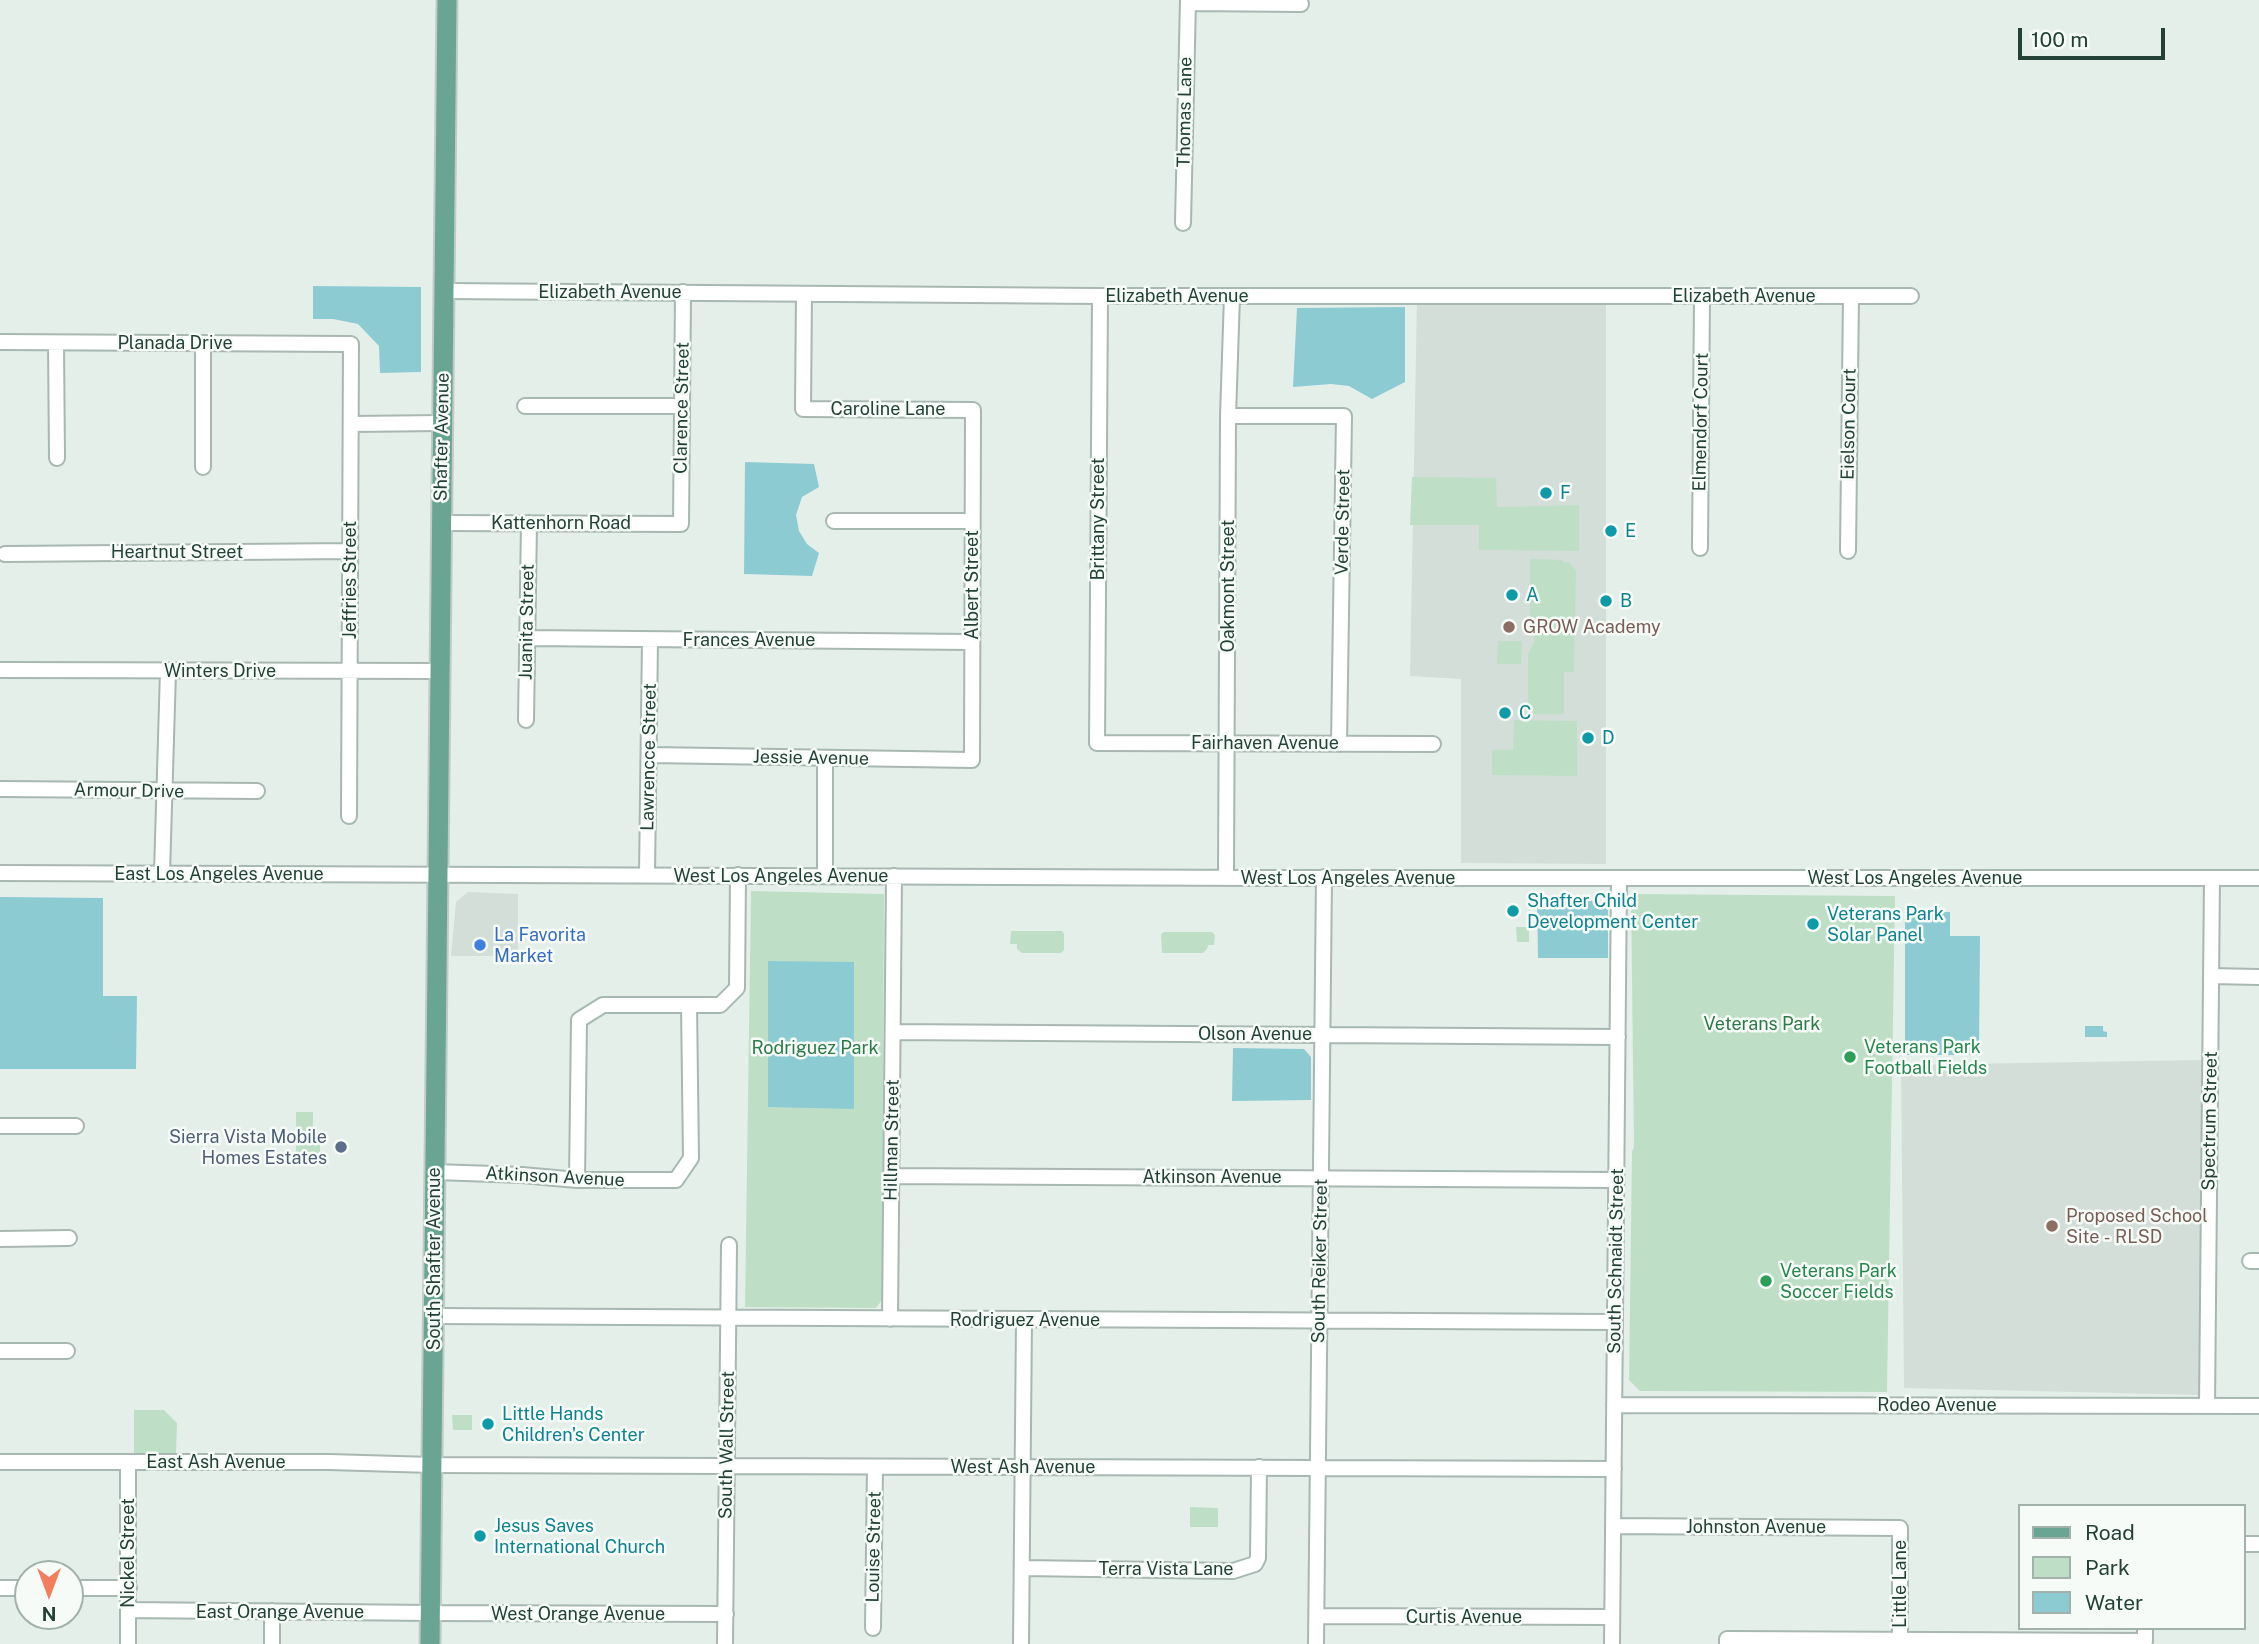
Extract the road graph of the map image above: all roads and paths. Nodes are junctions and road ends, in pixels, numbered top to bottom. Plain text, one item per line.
1 (447, 0) edge
2 (1188, 2) edge
3 (1301, 4) dead end
4 (1183, 223) dead end
5 (444, 291) junction
6 (683, 292) junction
7 (804, 294) junction
8 (1100, 296) junction
9 (1233, 296) junction
10 (1702, 296) junction
11 (1851, 296) junction
12 (1911, 296) dead end
13 (0, 342) edge
14 (56, 343) junction
15 (203, 343) junction
16 (351, 344) joint
17 (525, 405) dead end
18 (682, 406) junction
19 (973, 410) joint
20 (1228, 416) junction
21 (442, 423) junction
22 (351, 424) junction
23 (57, 458) dead end
24 (203, 467) dead end
25 (834, 521) dead end
26 (972, 521) junction
27 (441, 523) junction
28 (529, 523) junction
29 (681, 524) joint
30 (1700, 548) dead end
31 (350, 551) junction
32 (1848, 551) dead end
33 (5, 554) dead end
34 (526, 638) junction
35 (650, 639) junction
36 (972, 642) junction
37 (0, 670) edge
38 (169, 671) junction
39 (350, 671) junction
40 (440, 671) junction
41 (526, 720) dead end
42 (1097, 743) joint
43 (1227, 743) junction
44 (1339, 744) junction
45 (1433, 744) dead end
46 (650, 755) junction
47 (825, 759) junction
48 (972, 760) joint
49 (0, 789) edge
50 (257, 791) dead end
51 (165, 792) junction
52 (349, 816) dead end
53 (0, 873) edge
54 (162, 873) junction
55 (438, 874) junction
56 (647, 875) junction
57 (738, 875) junction
58 (825, 876) junction
59 (894, 876) junction
60 (1226, 877) junction
61 (1324, 877) junction
62 (1619, 878) junction
63 (2212, 878) junction
64 (2259, 878) edge
65 (2211, 976) junction
66 (2259, 976) edge
67 (688, 1005) junction
68 (893, 1032) junction
69 (1322, 1034) junction
70 (1618, 1037) junction
71 (0, 1126) edge
72 (76, 1126) dead end
73 (435, 1172) junction
74 (891, 1176) junction
75 (1321, 1177) junction
76 (577, 1180) junction
77 (1617, 1180) junction
78 (0, 1238) edge
79 (69, 1238) dead end
80 (729, 1245) dead end
81 (434, 1316) junction
82 (729, 1318) junction
83 (890, 1319) junction
84 (1024, 1320) junction
85 (1320, 1321) junction
86 (1615, 1322) junction
87 (0, 1351) edge
88 (67, 1351) dead end
89 (1614, 1405) junction
90 (2207, 1406) junction
91 (2259, 1406) edge
92 (0, 1462) edge
93 (128, 1462) junction
94 (432, 1465) junction
95 (727, 1466) junction
96 (875, 1467) junction
97 (1023, 1467) junction
98 (1259, 1467) junction
99 (1318, 1468) junction
100 (1614, 1469) junction
101 (1613, 1526) junction
102 (1900, 1528) joint
103 (1022, 1568) junction
104 (84, 1588) edge
105 (129, 1588) junction
106 (129, 1610) junction
107 (272, 1611) junction
108 (430, 1613) junction
109 (726, 1614) junction
110 (1317, 1616) junction
111 (1612, 1617) junction
112 (873, 1628) dead end
113 (2145, 1634) edge
114 (1899, 1640) junction
115 (1727, 1642) edge
116 (2028, 1642) edge
117 (128, 1644) edge
118 (272, 1644) edge
119 (430, 1644) edge
120 (725, 1644) edge
121 (1021, 1644) edge
122 (1316, 1644) edge
123 (1612, 1644) edge

1 - 5 main road, Shafter Avenue
2 - 3 street
2 - 4 street, Thomas Lane
5 - 6 street, Elizabeth Avenue
5 - 21 main road, Shafter Avenue
6 - 7 street, Elizabeth Avenue
6 - 18 street, Clarence Street
7 - 8 street, Elizabeth Avenue
7 - 19 street, Caroline Lane
8 - 9 street, Elizabeth Avenue
8 - 42 street, Brittany Street
9 - 10 street, Elizabeth Avenue
9 - 20 street, Oakmont Street
10 - 11 street, Elizabeth Avenue
10 - 30 street, Elmendorf Court
11 - 12 street, Elizabeth Avenue
11 - 32 street, Eielson Court
13 - 14 street, Planada Drive
14 - 15 street, Planada Drive
14 - 23 street
15 - 16 street, Planada Drive
15 - 24 street
16 - 22 street, Jeffries Street
17 - 18 street
18 - 29 street, Clarence Street
19 - 26 street, Albert Street
20 - 43 street, Oakmont Street
20 - 44 street, Verde Street
21 - 22 street
21 - 27 main road, Shafter Avenue
22 - 31 street, Jeffries Street
25 - 26 street
26 - 36 street, Albert Street
27 - 28 street, Kattenhorn Road
27 - 40 main road, Shafter Avenue
28 - 29 street, Kattenhorn Road
28 - 34 street, Juanita Street
31 - 33 street, Heartnut Street
31 - 39 street, Jeffries Street
34 - 35 street, Frances Avenue
34 - 41 street, Juanita Street
35 - 36 street, Frances Avenue
35 - 46 street, Lawrencce Street
36 - 48 street, Albert Street
37 - 38 street, Winters Drive
38 - 39 street, Winters Drive
38 - 51 street
39 - 40 street, Winters Drive
39 - 52 street, Jeffries Street
40 - 55 main road, Shafter Avenue
42 - 43 street, Fairhaven Avenue
43 - 44 street, Fairhaven Avenue
43 - 60 street, Oakmont Street
44 - 45 street, Fairhaven Avenue
46 - 47 street, Jessie Avenue
46 - 56 street, Lawrencce Street
47 - 48 street, Jessie Avenue
47 - 58 street
49 - 51 street, Armour Drive
50 - 51 street, Armour Drive
51 - 54 street
53 - 54 street, East Los Angeles Avenue
54 - 55 street, East Los Angeles Avenue
55 - 56 street, West Los Angeles Avenue
55 - 73 main road, South Shafter Avenue
56 - 57 street, West Los Angeles Avenue
57 - 58 street, West Los Angeles Avenue
57 - 67 street
58 - 59 street, West Los Angeles Avenue
59 - 60 street, West Los Angeles Avenue
59 - 68 street, Hillman Street
60 - 61 street, West Los Angeles Avenue
61 - 62 street, West Los Angeles Avenue
61 - 69 street, South Reiker Street
62 - 63 street, West Los Angeles Avenue
62 - 70 street, South Schnaidt Street
63 - 64 street, West Los Angeles Avenue
63 - 65 street, Spectrum Street
65 - 66 street
65 - 90 street, Spectrum Street
67 - 76 street
67 - 76 street, Atkinson Avenue
68 - 69 street, Olson Avenue
68 - 74 street, Hillman Street
69 - 70 street, Olson Avenue
69 - 75 street, South Reiker Street
70 - 77 street, South Schnaidt Street
71 - 72 street
73 - 76 street, Atkinson Avenue
73 - 81 main road, South Shafter Avenue
74 - 75 street, Atkinson Avenue
74 - 83 street, Hillman Street
75 - 77 street, Atkinson Avenue
75 - 85 street, South Reiker Street
77 - 86 street, South Schnaidt Street
78 - 79 street
80 - 82 street, South Wall Street
81 - 82 street, Rodriguez Avenue
81 - 94 main road, South Shafter Avenue
82 - 83 street, Rodriguez Avenue
82 - 95 street, South Wall Street
83 - 84 street, Rodriguez Avenue
84 - 85 street, Rodriguez Avenue
84 - 97 street
85 - 86 street, Rodriguez Avenue
85 - 99 street, South Reiker Street
86 - 89 street, South Schnaidt Street
87 - 88 street
89 - 90 street, Rodeo Avenue
89 - 100 street, South Schnaidt Street
90 - 91 street, Rodeo Avenue
92 - 93 street, East Ash Avenue
93 - 94 street, East Ash Avenue
93 - 105 street, Nickel Street
94 - 95 street, West Ash Avenue
94 - 108 main road, South Shafter Avenue
95 - 96 street, West Ash Avenue
95 - 109 street, South Wall Street
96 - 97 street, West Ash Avenue
96 - 112 street, Louise Street
97 - 98 street, West Ash Avenue
97 - 103 street
98 - 99 street, West Ash Avenue
98 - 103 street, Terra Vista Lane
99 - 100 street, West Ash Avenue
99 - 110 street, South Reiker Street
100 - 101 street, South Schnaidt Street
101 - 102 street, Johnston Avenue
101 - 111 street, South Schnaidt Street
102 - 114 street, Little Lane
103 - 121 street
104 - 105 street
105 - 106 street, Nickel Street
106 - 107 street, East Orange Avenue
106 - 117 street, Nickel Street
107 - 108 street, East Orange Avenue
107 - 118 street
108 - 109 street, West Orange Avenue
108 - 119 main road, South Shafter Avenue
109 - 120 street, South Wall Street
110 - 111 street, Curtis Avenue
110 - 122 street, South Reiker Street
111 - 123 street, South Schnaidt Street
113 - 116 street
114 - 115 street
114 - 116 street

